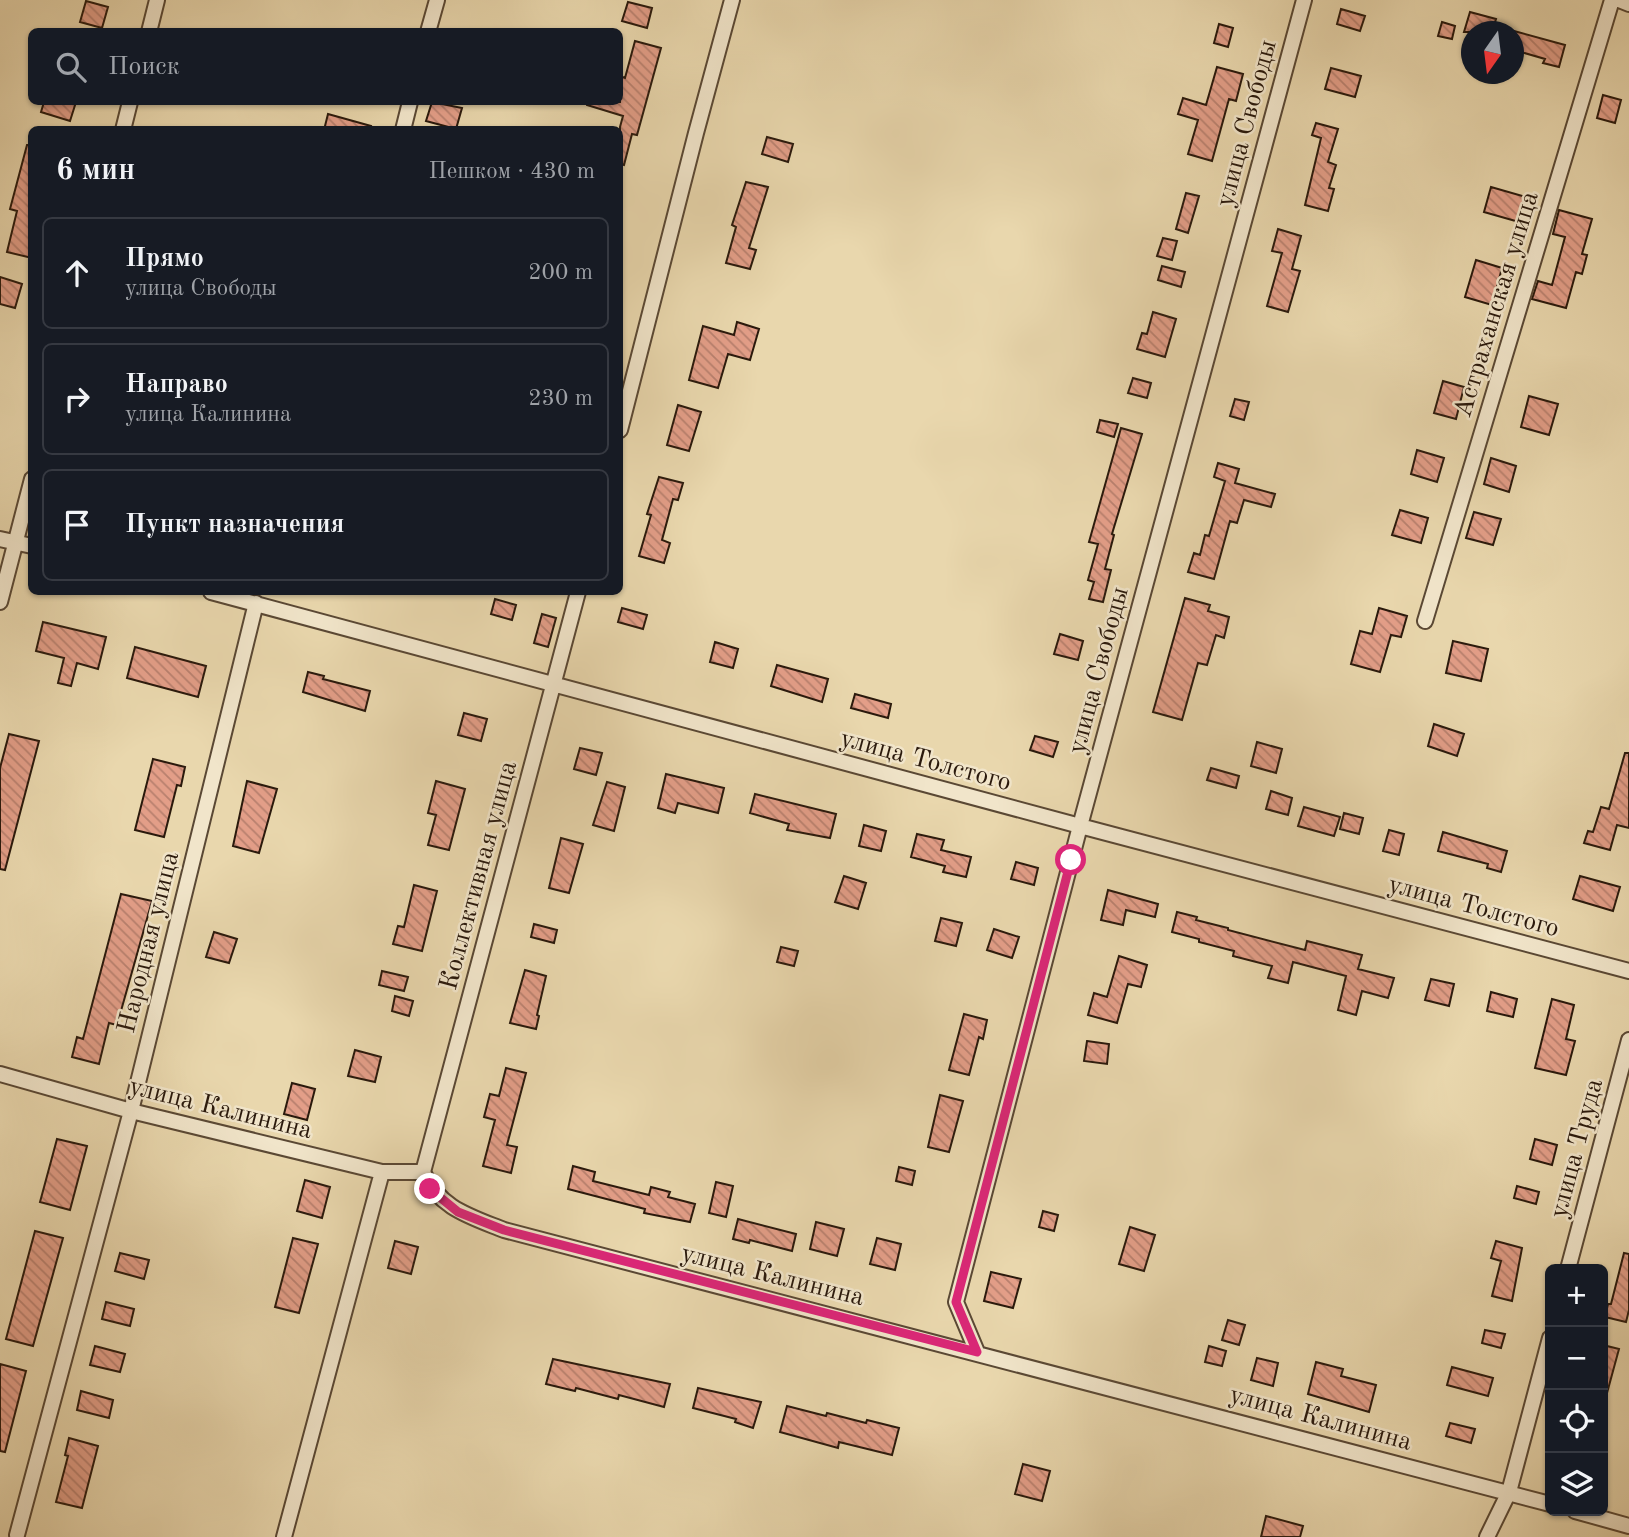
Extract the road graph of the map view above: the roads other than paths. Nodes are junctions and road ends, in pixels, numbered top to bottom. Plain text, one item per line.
1 (157, 0) edge
2 (437, 0) edge
3 (732, 0) edge
4 (1304, 0) edge
5 (1612, 0) edge
6 (1619, 0) edge
7 (1629, 4) edge
8 (150, 28) edge
9 (429, 28) edge
10 (130, 105) edge
11 (409, 105) edge
12 (124, 126) edge
13 (403, 126) edge
14 (623, 418) edge
15 (28, 494) edge
16 (0, 538) edge
17 (15, 542) junction
18 (28, 545) edge
19 (223, 595) edge
20 (577, 595) edge
21 (0, 602) edge
22 (256, 603) junction
23 (1424, 621) dead end
24 (555, 683) junction
25 (1080, 826) junction
26 (1629, 971) edge
27 (1629, 1040) edge
28 (0, 1074) edge
29 (131, 1111) junction
30 (422, 1171) junction
31 (382, 1172) junction
32 (1569, 1264) edge
33 (977, 1352) junction
34 (1545, 1357) edge
35 (1509, 1492) junction
36 (1545, 1503) edge
37 (1592, 1516) edge
38 (1629, 1526) edge
39 (17, 1535) dead end
40 (285, 1537) edge
41 (1488, 1537) edge

1 - 8 street
2 - 9 street
3 - 14 street
4 - 25 street, улица Свободы
5 - 23 street, Астраханская улица
6 - 7 street
10 - 12 street
11 - 13 street
15 - 17 street
16 - 17 street
17 - 18 street
17 - 21 street
19 - 22 street, улица Толстого
20 - 24 street, Коллективная улица
22 - 24 street, улица Толстого
22 - 29 street, Народная улица
24 - 25 street, улица Толстого
24 - 30 street, Коллективная улица
25 - 26 street, улица Толстого
25 - 33 street, улица Свободы
27 - 32 street, улица Труда
28 - 29 street, улица Калинина
29 - 31 street, улица Калинина
29 - 39 street, Народная улица
30 - 31 street, улица Калинина
30 - 33 street, улица Калинина
31 - 40 street
33 - 35 street, улица Калинина
34 - 35 street
35 - 36 street, улица Калинина
35 - 41 street
37 - 38 street

